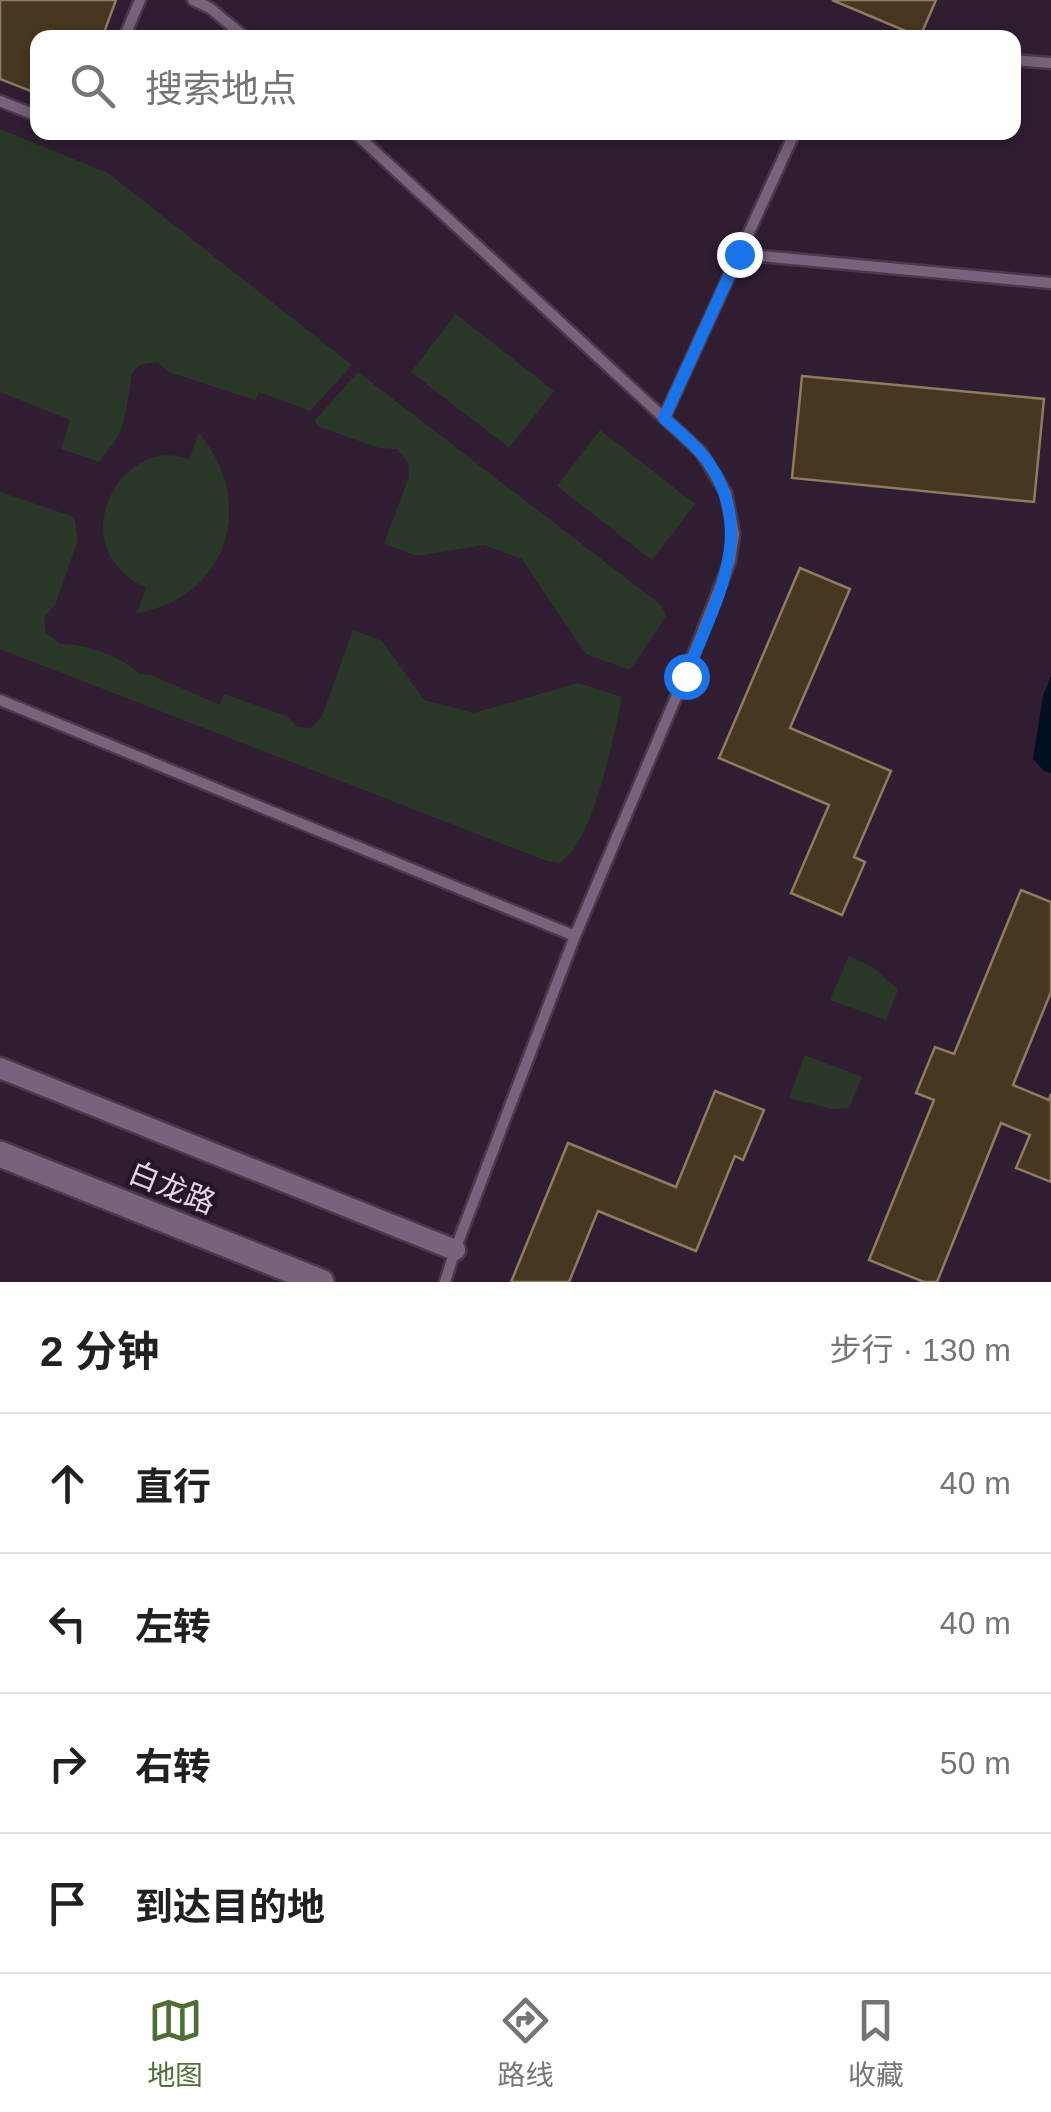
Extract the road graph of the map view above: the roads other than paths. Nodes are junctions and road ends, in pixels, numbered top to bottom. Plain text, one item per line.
1 (140, 0) edge
2 (193, 0) edge
3 (127, 30) edge
4 (236, 30) edge
5 (1021, 61) edge
6 (1051, 63) edge
7 (0, 100) edge
8 (30, 113) edge
9 (363, 140) edge
10 (790, 140) edge
11 (739, 254) junction
12 (1051, 283) edge
13 (664, 418) junction
14 (0, 700) edge
15 (575, 936) junction
16 (0, 1068) edge
17 (0, 1154) edge
18 (454, 1250) junction
19 (321, 1282) edge
20 (445, 1282) edge

1 - 3 lane
2 - 4 lane
5 - 6 lane
7 - 8 lane
9 - 13 lane
10 - 11 lane
11 - 12 lane
11 - 13 lane
13 - 15 lane
14 - 15 lane
15 - 18 lane
16 - 18 street
17 - 19 street, 白龙路
18 - 20 lane

